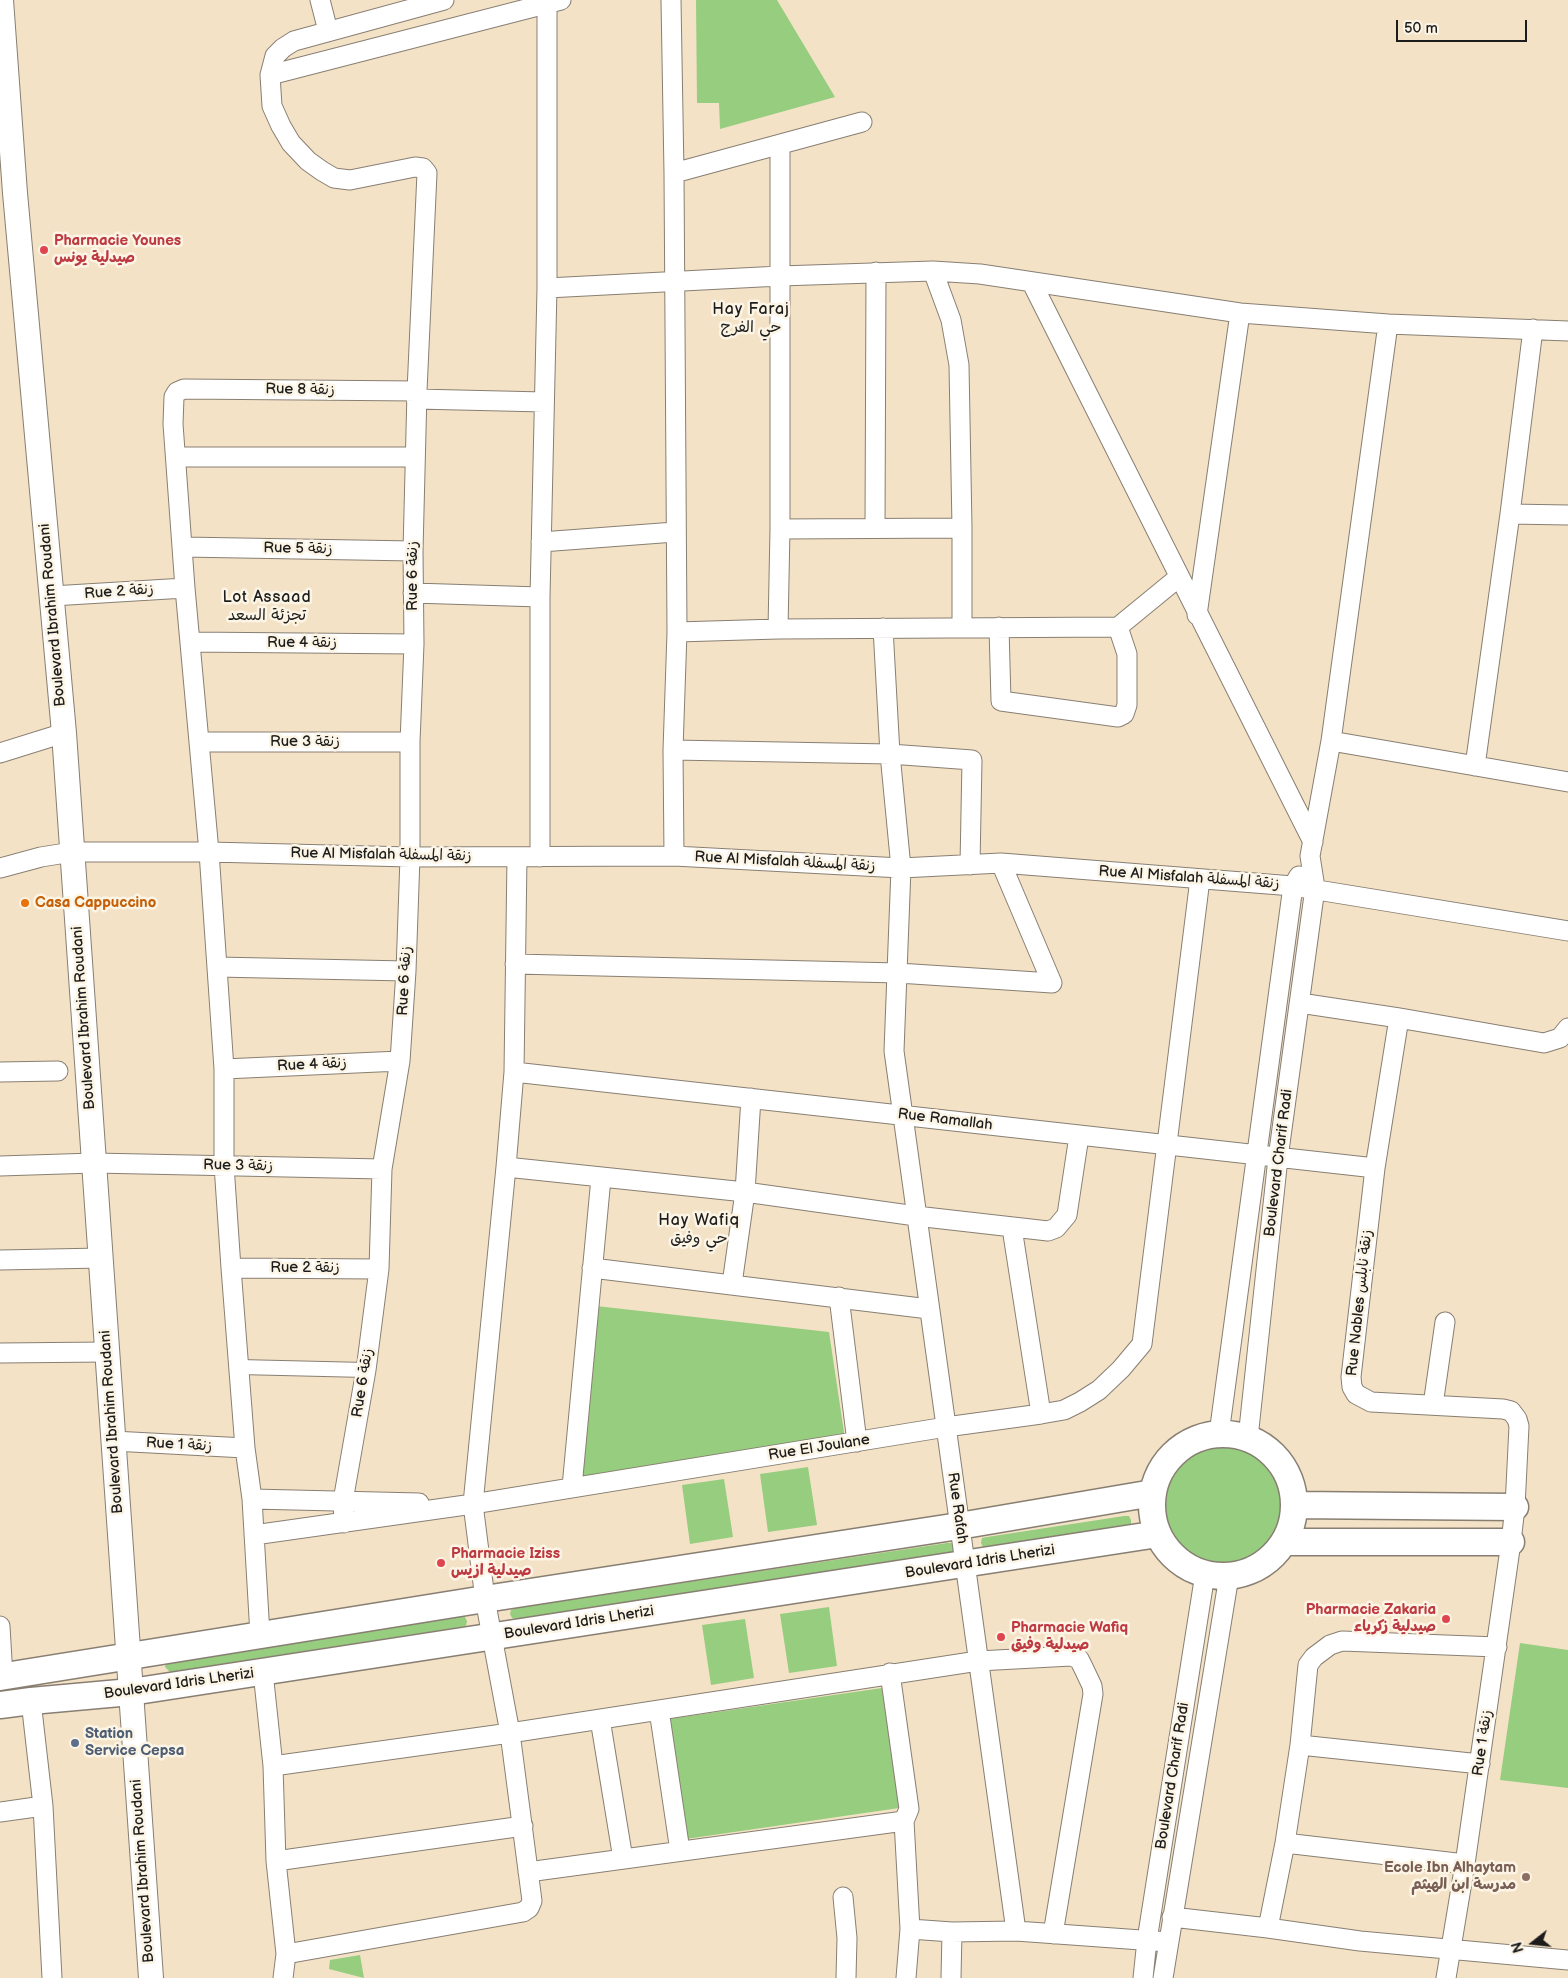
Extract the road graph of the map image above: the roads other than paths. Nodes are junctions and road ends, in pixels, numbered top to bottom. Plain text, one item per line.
1 (1, 0) edge
2 (320, 0) edge
3 (444, 0) edge
4 (671, 0) edge
5 (552, 1) edge
6 (417, 4) edge
7 (328, 30) junction
8 (270, 75) junction
9 (862, 122) dead end
10 (780, 144) junction
11 (674, 173) junction
12 (933, 270) junction
13 (876, 272) junction
14 (780, 276) junction
15 (674, 281) junction
16 (1032, 282) junction
17 (548, 288) junction
18 (1240, 314) junction
19 (1388, 324) junction
20 (1533, 329) junction
21 (1568, 331) edge
22 (416, 395) junction
23 (544, 402) junction
24 (177, 457) junction
25 (415, 457) junction
26 (1510, 514) junction
27 (1568, 515) edge
28 (780, 528) junction
29 (876, 528) junction
30 (962, 528) junction
31 (675, 532) junction
32 (541, 542) junction
33 (183, 547) junction
34 (413, 551) junction
35 (1179, 577) junction
36 (185, 588) junction
37 (413, 593) junction
38 (52, 596) junction
39 (540, 597) junction
40 (1197, 615) junction
41 (1118, 626) junction
42 (883, 628) junction
43 (962, 628) junction
44 (999, 628) junction
45 (778, 629) junction
46 (676, 632) junction
47 (190, 642) junction
48 (414, 644) junction
49 (64, 733) junction
50 (1331, 741) junction
51 (200, 742) junction
52 (410, 742) junction
53 (673, 750) junction
54 (0, 753) edge
55 (890, 754) junction
56 (1475, 766) junction
57 (1568, 782) edge
58 (1311, 849) junction
59 (72, 852) junction
60 (209, 852) junction
61 (674, 856) junction
62 (410, 857) junction
63 (517, 857) junction
64 (540, 857) junction
65 (1001, 863) junction
66 (970, 866) junction
67 (0, 868) edge
68 (902, 868) junction
69 (1200, 879) junction
70 (1294, 886) junction
71 (1315, 888) junction
72 (1568, 931) edge
73 (515, 964) junction
74 (216, 967) junction
75 (406, 971) junction
76 (898, 973) junction
77 (1300, 1004) junction
78 (1399, 1018) junction
79 (1568, 1028) edge
80 (400, 1061) junction
81 (224, 1069) junction
82 (58, 1071) dead end
83 (0, 1072) edge
84 (514, 1072) junction
85 (751, 1098) junction
86 (902, 1115) junction
87 (1079, 1136) junction
88 (1168, 1146) junction
89 (1257, 1156) junction
90 (1278, 1158) junction
91 (94, 1163) junction
92 (224, 1165) junction
93 (0, 1166) edge
94 (506, 1167) junction
95 (1375, 1168) junction
96 (382, 1169) junction
97 (601, 1178) junction
98 (745, 1192) junction
99 (916, 1216) junction
100 (1012, 1228) junction
101 (101, 1258) junction
102 (0, 1260) edge
103 (231, 1268) junction
104 (592, 1268) junction
105 (379, 1269) junction
106 (732, 1284) junction
107 (839, 1297) junction
108 (929, 1309) junction
109 (1445, 1322) dead end
110 (107, 1352) junction
111 (0, 1353) edge
112 (239, 1367) junction
113 (366, 1370) junction
114 (1434, 1405) junction
115 (1041, 1414) junction
116 (946, 1427) junction
117 (1219, 1434) junction
118 (1248, 1438) junction
119 (113, 1441) junction
120 (857, 1442) junction
121 (245, 1448) junction
122 (572, 1487) junction
123 (1153, 1493) junction
124 (252, 1499) junction
125 (343, 1501) junction
126 (473, 1504) junction
127 (1294, 1505) junction
128 (1515, 1507) junction
129 (344, 1522) junction
130 (959, 1526) junction
131 (1158, 1534) junction
132 (254, 1536) junction
133 (1284, 1542) junction
134 (1511, 1542) junction
135 (966, 1565) junction
136 (1217, 1575) junction
137 (485, 1598) junction
138 (0, 1626) edge
139 (260, 1635) junction
140 (492, 1636) junction
141 (1496, 1647) junction
142 (128, 1657) junction
143 (978, 1661) junction
144 (263, 1672) junction
145 (890, 1674) junction
146 (1, 1677) edge
147 (131, 1692) junction
148 (31, 1701) junction
149 (0, 1705) edge
150 (659, 1710) junction
151 (600, 1719) junction
152 (510, 1733) junction
153 (1300, 1745) junction
154 (1480, 1764) junction
155 (273, 1766) junction
156 (42, 1806) junction
157 (0, 1812) edge
158 (904, 1822) junction
159 (523, 1826) junction
160 (1286, 1843) junction
161 (680, 1851) junction
162 (622, 1859) junction
163 (276, 1861) junction
164 (1465, 1864) junction
165 (528, 1872) junction
166 (843, 1896) dead end
167 (1172, 1918) junction
168 (1268, 1928) junction
169 (910, 1929) junction
170 (1016, 1931) junction
171 (952, 1932) junction
172 (1052, 1934) junction
173 (1147, 1940) junction
174 (1169, 1942) junction
175 (1450, 1950) junction
176 (286, 1954) junction
177 (1568, 1960) edge
178 (52, 1978) edge
179 (151, 1978) edge
180 (283, 1978) edge
181 (846, 1978) edge
182 (906, 1978) edge
183 (951, 1978) edge
184 (1143, 1978) edge
185 (1163, 1978) edge
186 (1446, 1978) edge

1 - 38 street, Boulevard Ibrahim Roudani
2 - 7 street
3 - 6 street
4 - 11 street
5 - 8 street
5 - 17 street
6 - 7 street
7 - 8 street
8 - 22 street, Rue 6 زنقة
9 - 10 street
10 - 11 street
10 - 14 street
11 - 15 street
12 - 13 street
12 - 16 street
12 - 30 street
13 - 14 street
13 - 29 street
14 - 15 street
14 - 28 street
15 - 17 street
15 - 31 street
16 - 18 street
16 - 35 street
17 - 23 street
18 - 19 street
18 - 40 street
19 - 20 street
19 - 50 street
20 - 21 street
20 - 26 street
22 - 23 street, Rue 8 زنقة
22 - 24 street, Rue 8 زنقة
22 - 25 street, Rue 6 زنقة
23 - 32 street
24 - 25 street
24 - 33 street
25 - 34 street, Rue 6 زنقة
26 - 27 street
26 - 56 street
28 - 29 street
28 - 45 street
29 - 30 street
30 - 43 street
31 - 32 street
31 - 46 street
32 - 39 street
33 - 34 street, Rue 5 زنقة
33 - 36 street
34 - 37 street, Rue 6 زنقة
35 - 40 street
35 - 41 street
36 - 38 street, Rue 2 زنقة
36 - 47 street
37 - 39 street
37 - 48 street, Rue 6 زنقة
38 - 49 street, Boulevard Ibrahim Roudani
39 - 64 street
40 - 58 street
41 - 44 street
41 - 44 street
42 - 43 street
42 - 45 street
42 - 55 street, Rue Rafah
43 - 44 street
45 - 46 street
46 - 53 street
47 - 48 street, Rue 4 زنقة
47 - 51 street
48 - 52 street, Rue 6 زنقة
49 - 54 street
49 - 59 street, Boulevard Ibrahim Roudani
50 - 56 street
50 - 58 street
51 - 52 street, Rue 3 زنقة
51 - 60 street
52 - 62 street, Rue 6 زنقة
53 - 55 street
53 - 61 street
55 - 66 street
55 - 68 street, Rue Rafah
56 - 57 street
58 - 70 street
58 - 71 street, Boulevard Charif Radi
59 - 60 street, Rue Al Misfalah زنقة المسفلة
59 - 67 street, Rue Al Misfalah زنقة المسفلة
59 - 91 street, Boulevard Ibrahim Roudani
60 - 62 street, Rue Al Misfalah زنقة المسفلة
60 - 74 street
61 - 64 street, Rue Al Misfalah زنقة المسفلة
61 - 68 street, Rue Al Misfalah زنقة المسفلة
62 - 63 street, Rue Al Misfalah زنقة المسفلة
62 - 75 street, Rue 6 زنقة
63 - 64 street, Rue Al Misfalah زنقة المسفلة
63 - 73 street
65 - 66 street, Rue Al Misfalah زنقة المسفلة
65 - 69 street, Rue Al Misfalah زنقة المسفلة
65 - 76 street
66 - 68 street, Rue Al Misfalah زنقة المسفلة
68 - 76 street, Rue Rafah
69 - 70 street, Rue Al Misfalah زنقة المسفلة
69 - 88 street
70 - 71 street, Rue Al Misfalah زنقة المسفلة
70 - 89 street, Boulevard Charif Radi
71 - 72 street, Rue Al Misfalah زنقة المسفلة
71 - 77 street, Boulevard Charif Radi
73 - 76 street
73 - 84 street
74 - 75 street
74 - 81 street
75 - 80 street, Rue 6 زنقة
76 - 86 street, Rue Rafah
77 - 78 street
77 - 90 street, Boulevard Charif Radi
78 - 79 street
78 - 95 street, Rue Nables زنقة نابلس
80 - 81 street, Rue 4 زنقة
80 - 96 street, Rue 6 زنقة
81 - 92 street
82 - 83 street
84 - 85 street, Rue Ramallah
84 - 94 street
85 - 86 street, Rue Ramallah
85 - 98 street
86 - 87 street, Rue Ramallah
86 - 99 street, Rue Rafah
87 - 88 street, Rue Ramallah
87 - 100 street
88 - 89 street, Rue Ramallah
88 - 115 street, Rue El Joulane
89 - 90 street, Rue Ramallah
89 - 117 street, Boulevard Charif Radi
90 - 95 street, Rue Ramallah
90 - 118 street, Boulevard Charif Radi
91 - 92 street, Rue 3 زنقة
91 - 93 street, Rue 3 زنقة
91 - 101 street, Boulevard Ibrahim Roudani
92 - 96 street, Rue 3 زنقة
92 - 103 street
94 - 97 street
94 - 126 street
95 - 114 street, Rue Nables زنقة نابلس
96 - 105 street, Rue 6 زنقة
97 - 98 street
97 - 104 street
98 - 99 street
98 - 106 street
99 - 100 street
99 - 108 street, Rue Rafah
100 - 115 street
101 - 102 street
101 - 110 street, Boulevard Ibrahim Roudani
103 - 105 street, Rue 2 زنقة
103 - 112 street
104 - 106 street
104 - 122 street
105 - 113 street, Rue 6 زنقة
106 - 107 street
107 - 108 street
107 - 120 street
108 - 116 street, Rue Rafah
109 - 114 street
110 - 111 street
110 - 119 street, Boulevard Ibrahim Roudani
112 - 113 street
112 - 121 street
113 - 125 street, Rue 6 زنقة
114 - 128 street, Rue Nables زنقة نابلس
115 - 116 street, Rue El Joulane
116 - 120 street, Rue El Joulane
116 - 130 street, Rue Rafah
117 - 118 main road
117 - 123 main road
118 - 127 main road
119 - 121 street, Rue 1 زنقة
119 - 142 street, Boulevard Ibrahim Roudani
120 - 122 street, Rue El Joulane
121 - 124 street
122 - 126 street, Rue El Joulane
123 - 130 main road
123 - 131 main road
124 - 125 street
124 - 132 street
125 - 126 street
125 - 129 street, Rue 6 زنقة
126 - 129 street
126 - 137 street
127 - 128 main road
127 - 133 main road
128 - 134 street, Rue 1 زنقة
129 - 132 street
130 - 135 street, Rue Rafah
130 - 137 main road
131 - 135 main road, Boulevard Idris Lherizi
131 - 136 main road
132 - 139 street
133 - 134 main road
133 - 136 main road
134 - 141 street, Rue 1 زنقة
135 - 140 main road, Boulevard Idris Lherizi
135 - 143 street, Rue Rafah
136 - 167 street, Boulevard Charif Radi
136 - 173 street, Boulevard Charif Radi
137 - 139 main road
137 - 140 street
138 - 146 street
139 - 142 main road
140 - 144 main road, Boulevard Idris Lherizi
140 - 152 street
141 - 153 street
141 - 154 street, Rue 1 زنقة
142 - 146 main road
142 - 147 street, Boulevard Ibrahim Roudani
143 - 145 street
143 - 170 street, Rue Rafah
143 - 172 street
144 - 147 main road, Boulevard Idris Lherizi
144 - 155 street
145 - 150 street
145 - 158 street
147 - 148 main road, Boulevard Idris Lherizi
147 - 179 street, Boulevard Ibrahim Roudani
148 - 149 main road, Boulevard Idris Lherizi
148 - 156 street
150 - 151 street
150 - 161 street
151 - 152 street
151 - 162 street
152 - 155 street
152 - 159 street
153 - 154 street
153 - 160 street
154 - 164 street, Rue 1 زنقة
155 - 163 street
156 - 157 street
156 - 178 street
158 - 161 street
158 - 169 street
159 - 163 street
159 - 165 street
160 - 164 street
160 - 168 street
161 - 162 street
162 - 165 street
163 - 176 street
164 - 175 street, Rue 1 زنقة
165 - 176 street
166 - 181 street
167 - 168 street
167 - 174 street, Boulevard Charif Radi
168 - 175 street
169 - 171 street
169 - 182 street
170 - 171 street
170 - 172 street
171 - 183 street
172 - 173 street
173 - 174 street
173 - 184 street, Boulevard Charif Radi
174 - 185 street, Boulevard Charif Radi
175 - 177 street
175 - 186 street, Rue 1 زنقة
176 - 180 street

